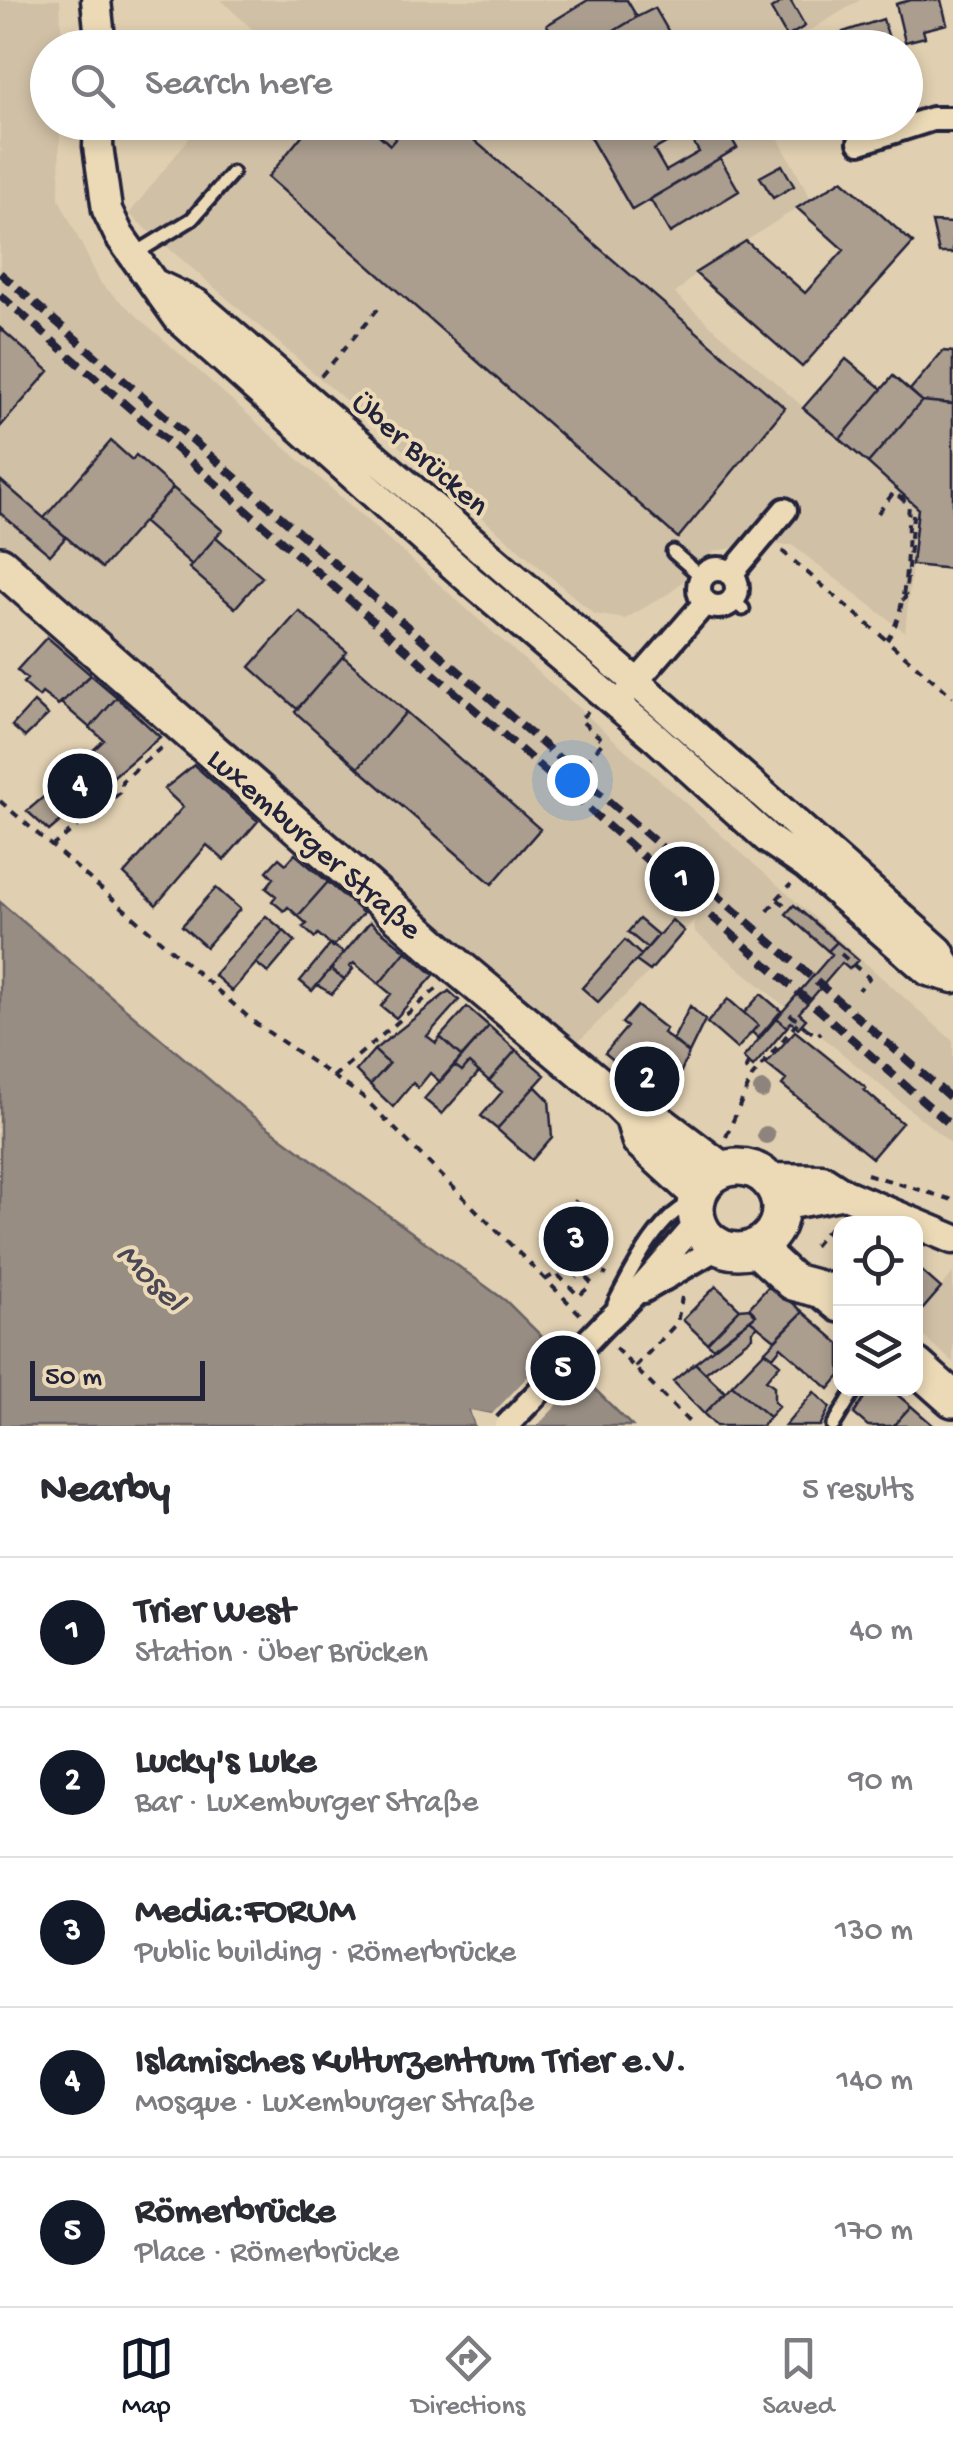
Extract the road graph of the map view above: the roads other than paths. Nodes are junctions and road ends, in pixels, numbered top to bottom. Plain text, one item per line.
1 (96, 0) edge
2 (99, 30) edge
3 (953, 119) edge
4 (923, 122) edge
5 (98, 140) edge
6 (866, 140) edge
7 (860, 142) dead end
8 (232, 172) dead end
9 (133, 255) junction
10 (156, 284) junction
11 (785, 510) dead end
12 (673, 552) dead end
13 (0, 565) edge
14 (731, 574) junction
15 (702, 577) junction
16 (705, 603) junction
17 (636, 682) junction
18 (617, 704) junction
19 (952, 978) edge
20 (709, 1197) junction
21 (770, 1215) junction
22 (953, 1239) edge
23 (640, 1293) junction
24 (832, 1298) edge
25 (600, 1327) junction
26 (923, 1372) edge
27 (851, 1396) edge
28 (953, 1398) edge
29 (506, 1426) edge
30 (833, 1426) edge

1 - 2 street
3 - 4 street
5 - 9 street, Über Brücken
6 - 7 street
8 - 9 lane
9 - 10 street, Über Brücken
10 - 17 street, Über Brücken
10 - 18 street, Über Brücken
11 - 14 street
12 - 15 lane
13 - 20 main road, Luxemburger Straße
14 - 15 street
14 - 16 street
15 - 16 street
16 - 17 street
17 - 18 street
17 - 19 street, Über Brücken
18 - 19 street, Über Brücken
20 - 21 main road
20 - 21 main road
20 - 23 street
20 - 23 street
20 - 25 lane
21 - 22 street
21 - 24 main road
23 - 25 street
25 - 29 street, bridge
26 - 28 main road
27 - 30 lane

